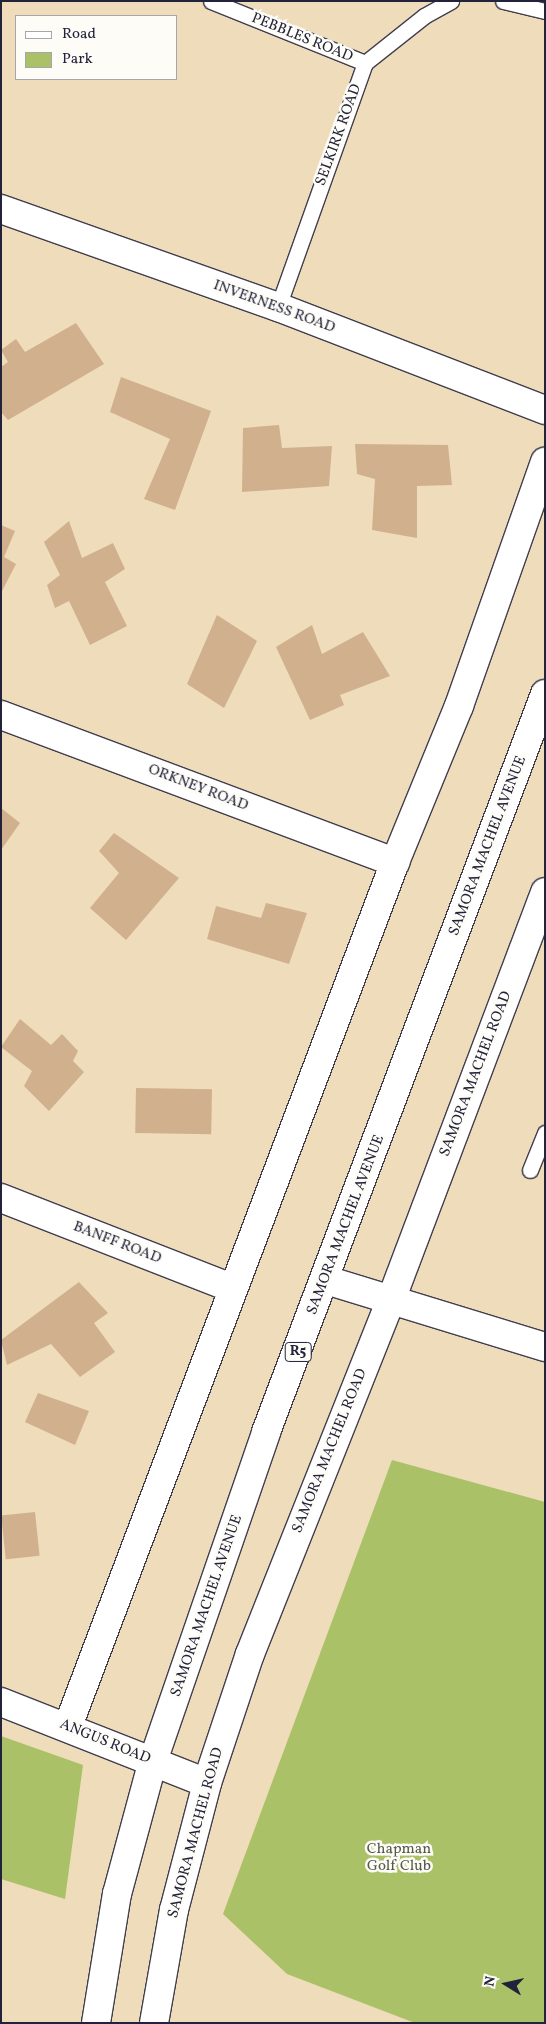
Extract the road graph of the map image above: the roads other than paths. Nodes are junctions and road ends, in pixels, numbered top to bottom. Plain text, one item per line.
1 (211, 1) edge
2 (452, 1) edge
3 (503, 1) edge
4 (545, 11) edge
5 (365, 63) junction
6 (1, 209) edge
7 (278, 307) junction
8 (545, 410) edge
9 (545, 462) edge
10 (545, 694) edge
11 (1, 714) edge
12 (395, 862) junction
13 (545, 892) edge
14 (545, 1133) edge
15 (530, 1170) dead end
16 (1, 1198) edge
17 (326, 1280) junction
18 (232, 1288) junction
19 (391, 1300) junction
20 (545, 1347) edge
21 (1, 1702) edge
22 (68, 1726) junction
23 (153, 1761) junction
24 (207, 1783) junction
25 (96, 2023) edge
26 (154, 2023) edge

1 - 5 lane, PEBBLES ROAD
2 - 5 lane
3 - 4 lane
5 - 7 lane, SELKIRK ROAD
6 - 7 main road, INVERNESS ROAD
7 - 8 main road, INVERNESS ROAD
9 - 12 main road
10 - 17 main road, SAMORA MACHEL AVENUE / R5
11 - 12 main road, ORKNEY ROAD
12 - 18 main road
13 - 19 main road, SAMORA MACHEL ROAD
14 - 15 lane
16 - 18 main road, BANFF ROAD
17 - 19 main road
17 - 23 main road, SAMORA MACHEL AVENUE / R5
18 - 22 main road
19 - 20 main road
19 - 24 main road, SAMORA MACHEL ROAD
21 - 22 main road, ANGUS ROAD
22 - 23 main road, ANGUS ROAD
23 - 24 main road, ANGUS ROAD
23 - 25 main road, SAMORA MACHEL AVENUE / R5
24 - 26 main road, SAMORA MACHEL ROAD

